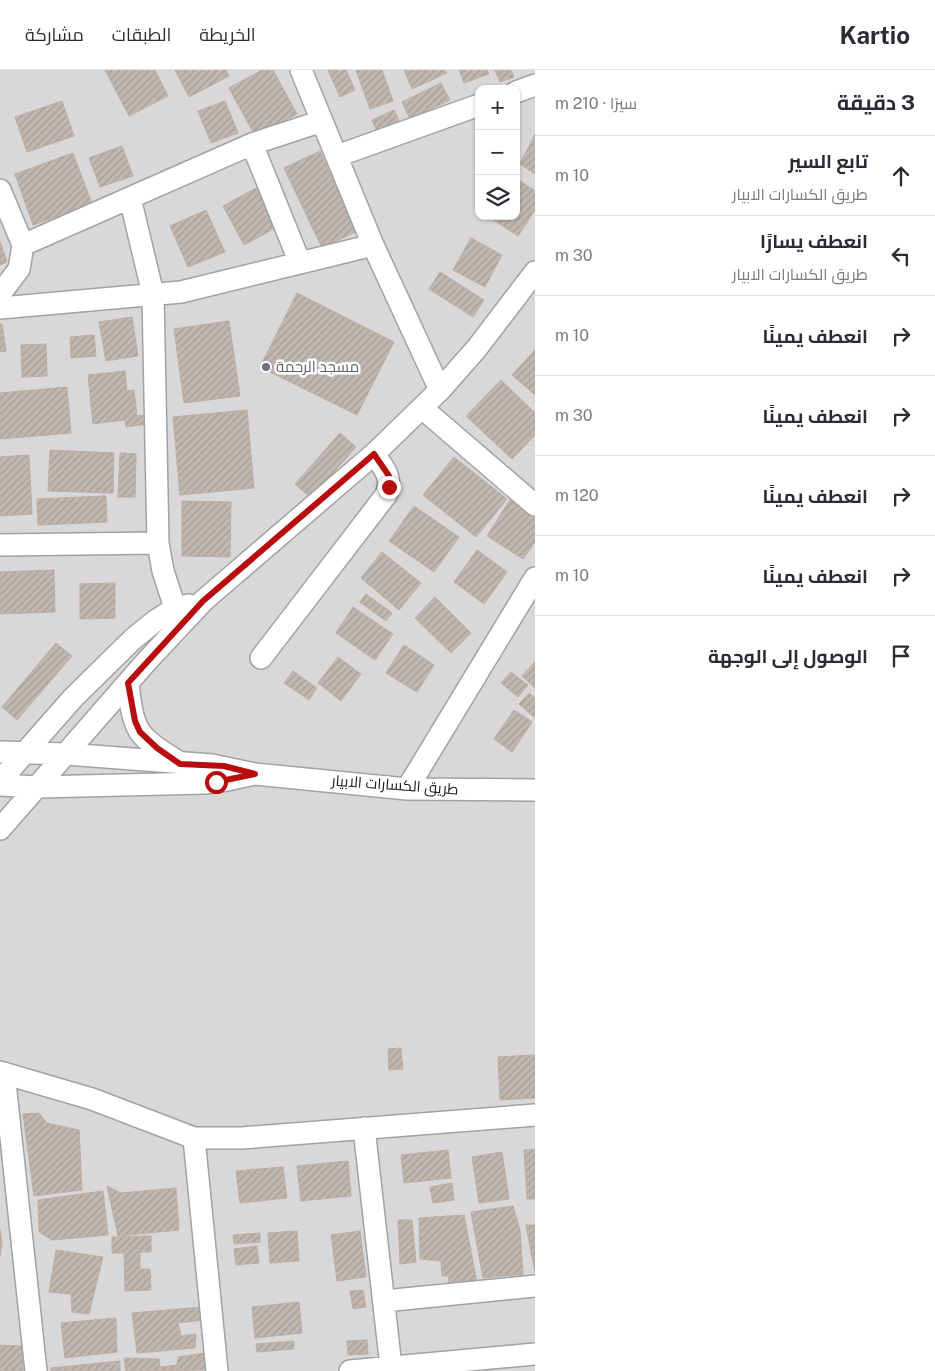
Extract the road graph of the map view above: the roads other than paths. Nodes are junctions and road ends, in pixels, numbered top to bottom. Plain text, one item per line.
1 (301, 70) edge
2 (535, 86) edge
3 (520, 91) edge
4 (475, 106) edge
5 (322, 121) junction
6 (252, 144) junction
7 (337, 156) junction
8 (0, 190) edge
9 (130, 198) junction
10 (23, 245) junction
11 (373, 245) junction
12 (300, 263) junction
13 (535, 272) edge
14 (0, 294) edge
15 (153, 294) junction
16 (0, 308) edge
17 (440, 390) junction
18 (422, 408) junction
19 (374, 454) junction
20 (535, 505) edge
21 (158, 543) junction
22 (0, 545) edge
23 (535, 578) edge
24 (203, 601) junction
25 (175, 608) junction
26 (261, 658) dead end
27 (128, 683) junction
28 (0, 752) edge
29 (25, 752) junction
30 (66, 754) junction
31 (180, 764) junction
32 (255, 774) junction
33 (0, 783) edge
34 (38, 787) junction
35 (407, 789) junction
36 (535, 790) edge
37 (0, 829) edge
38 (2, 1073) edge
39 (535, 1115) edge
40 (364, 1128) junction
41 (194, 1138) junction
42 (535, 1286) edge
43 (384, 1301) junction
44 (535, 1354) edge
45 (391, 1367) junction
46 (36, 1371) edge
47 (218, 1371) edge
48 (350, 1371) edge

1 - 5 street
2 - 3 street
4 - 7 street
5 - 6 street
5 - 7 street
6 - 9 street
6 - 12 street
7 - 11 street
8 - 10 street
9 - 10 street
9 - 15 street
10 - 14 street
11 - 12 street
11 - 17 street
12 - 15 street
13 - 17 street
15 - 16 street
15 - 21 street
17 - 18 street
18 - 19 street
18 - 20 street
19 - 24 street
19 - 26 street
21 - 22 street
21 - 25 street
23 - 35 street
24 - 25 street
24 - 27 street
25 - 29 street
27 - 30 street
27 - 31 street
28 - 29 street, طريق الكسارات الابيار
29 - 30 street, طريق الكسارات الابيار
29 - 33 street
30 - 31 street, طريق الكسارات الابيار
30 - 34 street
31 - 32 street, طريق الكسارات الابيار
32 - 34 street, طريق الكسارات الابيار
32 - 35 street, طريق الكسارات الابيار
33 - 34 street, طريق الكسارات الابيار
34 - 37 street
35 - 36 street, طريق الكسارات الابيار
38 - 41 street
38 - 46 street
39 - 40 street
40 - 41 street
40 - 43 street
41 - 47 street
42 - 43 street
43 - 45 street
44 - 45 street
45 - 48 street

